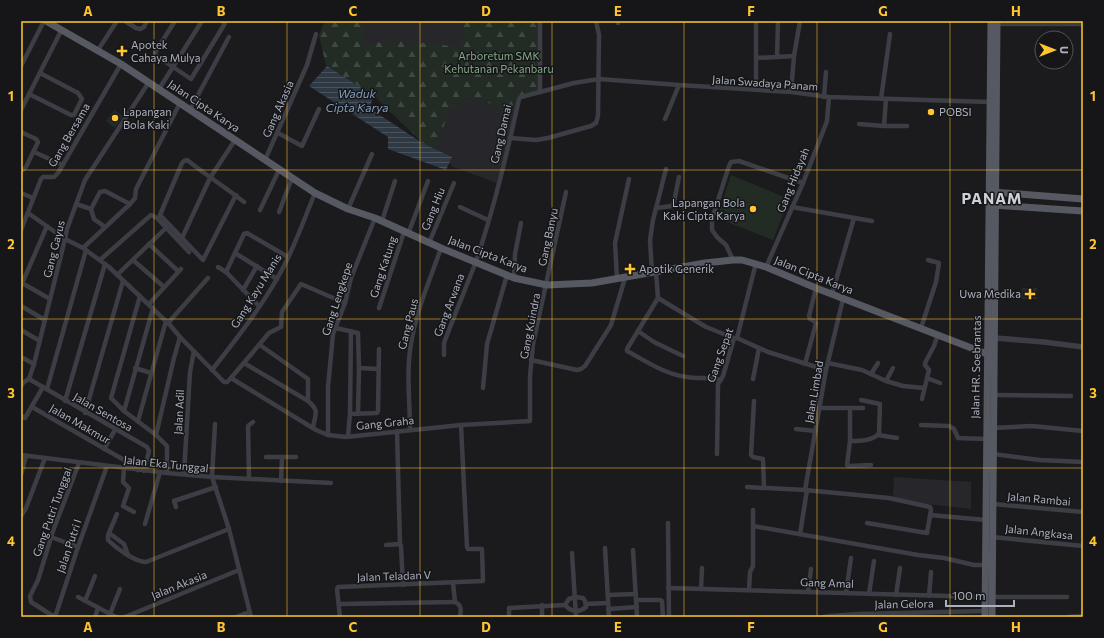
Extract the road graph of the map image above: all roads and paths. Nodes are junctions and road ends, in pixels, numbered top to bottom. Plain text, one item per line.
1 (45, 21) edge
2 (117, 21) edge
3 (125, 21) edge
4 (147, 21) edge
5 (175, 21) edge
6 (202, 21) edge
7 (222, 21) edge
8 (540, 21) edge
9 (596, 21) edge
10 (756, 21) edge
11 (778, 21) edge
12 (800, 21) edge
13 (995, 22) edge
14 (1083, 24) edge
15 (62, 29) junction
16 (316, 34) dead end
17 (890, 34) dead end
18 (229, 37) dead end
19 (98, 50) junction
20 (794, 56) junction
21 (777, 57) junction
22 (756, 58) junction
23 (121, 64) junction
24 (21, 66) edge
25 (173, 66) junction
26 (826, 72) dead end
27 (40, 73) junction
28 (599, 79) junction
29 (149, 82) junction
30 (679, 85) junction
31 (159, 89) junction
32 (756, 90) junction
33 (540, 92) junction
34 (791, 92) junction
35 (29, 94) junction
36 (826, 97) junction
37 (883, 99) junction
38 (990, 102) junction
39 (180, 103) junction
40 (319, 109) dead end
41 (21, 110) edge
42 (190, 110) junction
43 (665, 119) dead end
44 (859, 124) dead end
45 (884, 126) junction
46 (907, 126) dead end
47 (21, 132) edge
48 (278, 132) junction
49 (510, 138) junction
50 (235, 140) junction
51 (34, 152) junction
52 (372, 154) dead end
53 (265, 160) junction
54 (63, 166) junction
55 (666, 169) dead end
56 (21, 170) edge
57 (279, 170) junction
58 (679, 177) dead end
59 (210, 178) junction
60 (292, 178) junction
61 (629, 179) dead end
62 (395, 181) dead end
63 (428, 181) dead end
64 (454, 183) dead end
65 (803, 183) junction
66 (566, 192) dead end
67 (992, 192) junction
68 (315, 193) junction
69 (21, 194) edge
70 (236, 195) junction
71 (33, 198) junction
72 (1083, 200) edge
73 (244, 202) dead end
74 (76, 204) junction
75 (130, 204) junction
76 (992, 205) junction
77 (460, 207) dead end
78 (792, 207) junction
79 (656, 208) junction
80 (91, 209) junction
81 (348, 209) junction
82 (260, 210) dead end
83 (1083, 211) edge
84 (279, 212) dead end
85 (28, 213) junction
86 (854, 218) junction
87 (378, 220) junction
88 (488, 220) junction
89 (872, 221) dead end
90 (521, 223) dead end
91 (46, 226) junction
92 (105, 227) junction
93 (166, 228) junction
94 (21, 230) edge
95 (406, 233) junction
96 (182, 238) junction
97 (66, 239) junction
98 (429, 243) junction
99 (149, 244) junction
100 (441, 248) junction
101 (84, 249) junction
102 (189, 252) dead end
103 (235, 253) junction
104 (288, 257) junction
105 (100, 260) junction
106 (132, 260) junction
107 (733, 260) junction
108 (928, 260) dead end
109 (475, 263) junction
110 (756, 263) junction
111 (105, 264) junction
112 (257, 266) junction
113 (766, 267) junction
114 (218, 268) dead end
115 (226, 272) junction
116 (654, 273) junction
117 (117, 275) junction
118 (511, 276) junction
119 (208, 278) dead end
120 (625, 278) junction
121 (277, 279) junction
122 (616, 279) junction
123 (124, 281) junction
124 (22, 285) edge
125 (547, 285) junction
126 (164, 287) junction
127 (816, 288) junction
128 (243, 290) junction
129 (832, 294) junction
130 (140, 296) junction
131 (658, 298) junction
132 (50, 299) junction
133 (843, 299) junction
134 (345, 303) junction
135 (148, 304) junction
136 (21, 306) edge
137 (259, 306) junction
138 (153, 308) junction
139 (379, 308) dead end
140 (45, 320) junction
141 (167, 322) junction
142 (336, 328) junction
143 (921, 328) junction
144 (21, 330) edge
145 (351, 331) junction
146 (638, 331) junction
147 (938, 334) junction
148 (180, 337) junction
149 (735, 338) junction
150 (995, 338) junction
151 (40, 341) junction
152 (260, 345) junction
153 (1083, 347) edge
154 (759, 348) junction
155 (379, 349) dead end
156 (194, 351) junction
157 (987, 354) junction
158 (444, 355) dead end
159 (683, 356) dead end
160 (21, 357) edge
161 (531, 360) junction
162 (244, 363) junction
163 (828, 363) junction
164 (878, 363) dead end
165 (34, 364) junction
166 (805, 364) junction
167 (135, 368) junction
168 (359, 368) junction
169 (893, 368) dead end
170 (378, 369) junction
171 (212, 370) junction
172 (826, 370) junction
173 (151, 373) junction
174 (872, 374) junction
175 (231, 378) junction
176 (927, 378) junction
177 (29, 379) junction
178 (753, 379) dead end
179 (721, 380) junction
180 (886, 381) junction
181 (940, 383) dead end
182 (21, 386) edge
183 (45, 388) junction
184 (483, 388) dead end
185 (924, 388) junction
186 (994, 395) junction
187 (1071, 396) dead end
188 (922, 399) dead end
189 (65, 400) junction
190 (861, 400) dead end
191 (308, 401) junction
192 (754, 401) dead end
193 (32, 407) junction
194 (819, 408) junction
195 (850, 408) junction
196 (863, 408) dead end
197 (124, 411) junction
198 (85, 413) junction
199 (350, 414) junction
200 (358, 414) junction
201 (21, 416) edge
202 (138, 421) junction
203 (253, 422) dead end
204 (215, 424) dead end
205 (461, 425) junction
206 (921, 425) dead end
207 (313, 428) junction
208 (993, 428) junction
209 (796, 429) dead end
210 (115, 430) junction
211 (410, 430) junction
212 (816, 430) junction
213 (397, 431) junction
214 (1083, 431) edge
215 (156, 435) junction
216 (328, 435) junction
217 (878, 435) junction
218 (348, 436) junction
219 (989, 437) junction
220 (897, 438) dead end
221 (850, 441) junction
222 (104, 449) junction
223 (717, 454) dead end
224 (993, 454) junction
225 (24, 456) edge
226 (266, 457) dead end
227 (296, 457) dead end
228 (45, 458) junction
229 (282, 458) junction
230 (1083, 462) edge
231 (79, 463) junction
232 (871, 465) dead end
233 (107, 466) junction
234 (124, 468) junction
235 (138, 470) junction
236 (144, 471) junction
237 (160, 472) junction
238 (167, 473) junction
239 (184, 474) junction
240 (21, 475) edge
241 (212, 477) junction
242 (249, 478) junction
243 (281, 481) junction
244 (331, 483) dead end
245 (216, 487) junction
246 (747, 487) dead end
247 (764, 488) junction
248 (806, 490) junction
249 (993, 504) junction
250 (176, 507) dead end
251 (753, 510) dead end
252 (134, 512) dead end
253 (1083, 512) edge
254 (117, 514) dead end
255 (930, 515) junction
256 (21, 516) edge
257 (986, 520) junction
258 (668, 523) dead end
259 (868, 523) dead end
260 (145, 524) dead end
261 (753, 526) junction
262 (229, 529) junction
263 (109, 533) junction
264 (800, 534) junction
265 (51, 537) junction
266 (992, 537) junction
267 (400, 544) junction
268 (386, 545) dead end
269 (1083, 546) edge
270 (78, 547) junction
271 (606, 548) dead end
272 (633, 550) dead end
273 (572, 553) dead end
274 (128, 554) junction
275 (851, 558) dead end
276 (874, 561) dead end
277 (986, 565) junction
278 (702, 568) dead end
279 (900, 568) dead end
280 (810, 569) dead end
281 (239, 570) junction
282 (931, 572) dead end
283 (95, 576) dead end
284 (453, 583) junction
285 (403, 585) junction
286 (668, 588) junction
287 (701, 589) junction
288 (120, 590) dead end
289 (748, 590) junction
290 (808, 592) junction
291 (846, 593) junction
292 (636, 594) junction
293 (869, 594) junction
294 (608, 595) junction
295 (896, 595) junction
296 (78, 596) dead end
297 (929, 596) junction
298 (575, 597) junction
299 (989, 597) junction
300 (1068, 597) dead end
301 (636, 600) junction
302 (86, 601) junction
303 (455, 602) junction
304 (608, 603) junction
305 (339, 604) junction
306 (586, 604) junction
307 (542, 605) junction
308 (565, 605) junction
309 (637, 607) junction
310 (41, 608) joint
311 (98, 608) junction
312 (608, 609) junction
313 (110, 614) junction
314 (250, 614) edge
315 (576, 614) edge
316 (985, 614) edge
317 (859, 616) edge
318 (1083, 616) edge
319 (95, 617) edge
320 (116, 617) edge
321 (125, 617) edge
322 (236, 617) edge
323 (340, 617) edge
324 (460, 617) edge
325 (509, 617) edge
326 (542, 617) edge
327 (609, 617) edge
328 (637, 617) edge
329 (663, 617) edge
330 (669, 617) edge
331 (824, 617) edge
332 (992, 617) edge
333 (1068, 617) edge

1 - 15 main road, Jalan Cipta Karya
1 - 24 street
2 - 19 street
3 - 4 street
5 - 25 street
6 - 25 street
7 - 25 street
8 - 33 street
9 - 28 street
10 - 22 street
11 - 21 street
12 - 20 street
13 - 14 street
13 - 38 main road, Jalan HR. Soebrantas
13 - 67 main road, Jalan HR. Soebrantas
15 - 19 main road, Jalan Cipta Karya
15 - 27 street
16 - 48 street, Gang Akasia
17 - 37 street
18 - 42 street
19 - 23 main road, Jalan Cipta Karya
20 - 21 street
20 - 34 street
21 - 22 street
22 - 32 street
23 - 29 main road, Jalan Cipta Karya
23 - 54 street, Gang Bersama
25 - 31 street
26 - 36 street, Gang Hidayah
27 - 35 street
27 - 35 street
28 - 30 street, Jalan Swadaya Panam
28 - 33 street, Jalan Swadaya Panam
28 - 49 street
29 - 31 main road, Jalan Cipta Karya
29 - 74 street, Gang Gayus
30 - 32 street, Jalan Swadaya Panam
30 - 43 street
31 - 39 main road, Jalan Cipta Karya
32 - 34 street, Jalan Swadaya Panam
33 - 49 street, Gang Damai
34 - 36 street, Jalan Swadaya Panam
35 - 41 street
36 - 37 street, Jalan Swadaya Panam
36 - 65 street, Gang Hidayah
37 - 38 street, Jalan Swadaya Panam
37 - 45 street
38 - 67 main road, Jalan HR. Soebrantas
39 - 42 main road, Jalan Cipta Karya
39 - 75 street
40 - 48 street
42 - 50 main road, Jalan Cipta Karya
44 - 45 street
45 - 46 street
47 - 51 street
48 - 53 street, Gang Akasia
49 - 88 street, Gang Damai
50 - 53 main road, Jalan Cipta Karya
50 - 59 street
51 - 54 street
51 - 56 street
52 - 81 street
53 - 57 main road, Jalan Cipta Karya
54 - 71 street, Gang Bersama
55 - 79 street
57 - 60 main road, Jalan Cipta Karya
57 - 82 street
58 - 79 street
59 - 70 street
59 - 96 street
59 - 96 street
60 - 68 main road, Jalan Cipta Karya
60 - 84 street
61 - 122 street
62 - 87 street, Gang Lengkepe
63 - 95 street, Gang Katung
64 - 98 street, Gang Hiu
65 - 78 street, Gang Hidayah
65 - 107 street
66 - 125 street, Gang Banyu
67 - 72 main road
67 - 76 main road, Jalan HR. Soebrantas
68 - 81 main road, Jalan Cipta Karya
68 - 104 street, Gang Kayu Manis
69 - 71 street
70 - 73 street
70 - 96 street
71 - 85 street, Gang Bersama
74 - 80 street
74 - 97 street, Gang Gayus
75 - 80 street
75 - 92 street
76 - 83 main road
76 - 150 main road, Jalan HR. Soebrantas
76 - 157 main road, Jalan HR. Soebrantas
77 - 88 street
78 - 86 street
78 - 113 street, Gang Hidayah
79 - 116 street
80 - 92 street
81 - 87 main road, Jalan Cipta Karya
85 - 91 street
85 - 94 street, Gang Bersama
86 - 89 street
86 - 129 street
87 - 95 main road, Jalan Cipta Karya
87 - 134 street, Gang Lengkepe
88 - 109 street, Gang Damai
90 - 118 street
91 - 97 street
91 - 124 street
92 - 101 street
93 - 99 street
93 - 102 street
93 - 105 street
95 - 98 main road, Jalan Cipta Karya
95 - 139 street, Gang Katung
97 - 101 street
97 - 132 street, Gang Gayus
98 - 100 main road, Jalan Cipta Karya
99 - 106 street
99 - 126 street
100 - 109 main road, Jalan Cipta Karya
100 - 211 street, Gang Paus
101 - 105 street
101 - 183 street
103 - 104 street
103 - 112 street
103 - 115 street
104 - 121 street, Gang Kayu Manis
105 - 111 street
106 - 117 street
106 - 126 street
107 - 110 main road, Jalan Cipta Karya
107 - 116 main road, Jalan Cipta Karya
108 - 143 street
109 - 118 main road, Jalan Cipta Karya
109 - 158 street, Gang Arwana
110 - 113 main road, Jalan Cipta Karya
110 - 149 street, Gang Sepat
111 - 117 street
111 - 189 street
112 - 121 street
112 - 128 street
113 - 127 main road, Jalan Cipta Karya
114 - 115 street
115 - 128 street
116 - 120 main road, Jalan Cipta Karya
116 - 131 street
117 - 123 street
118 - 125 main road, Jalan Cipta Karya
118 - 184 street
119 - 141 street
120 - 122 main road, Jalan Cipta Karya
120 - 161 street
121 - 137 street, Gang Kayu Manis
122 - 125 main road, Jalan Cipta Karya
123 - 130 street
123 - 198 street
124 - 132 street
125 - 161 street, Gang Kuindra
126 - 135 street
127 - 129 main road, Jalan Cipta Karya
127 - 166 street
128 - 137 street
129 - 133 main road, Jalan Cipta Karya
130 - 135 street
130 - 197 street
131 - 146 street
131 - 149 street
132 - 140 street, Gang Gayus
133 - 143 main road, Jalan Cipta Karya
133 - 163 street, Jalan Limbad
134 - 142 street, Gang Lengkepe
134 - 152 street
135 - 138 street
136 - 140 street
137 - 171 street, Gang Kayu Manis
138 - 141 street
138 - 167 street
140 - 151 street, Gang Gayus
141 - 148 street
141 - 173 street
142 - 145 street
142 - 216 street, Gang Lengkepe
143 - 147 main road, Jalan Cipta Karya
144 - 151 street
145 - 168 street
145 - 199 street
146 - 159 street
146 - 179 street
147 - 157 main road, Jalan Cipta Karya
147 - 176 street
148 - 156 street
148 - 215 street
149 - 154 street
149 - 179 street, Gang Sepat
150 - 153 street
150 - 186 main road, Jalan HR. Soebrantas
151 - 165 street, Gang Gayus
152 - 162 street
152 - 191 street
154 - 166 street
154 - 178 street
155 - 170 street
156 - 171 street
156 - 239 street, Jalan Adil
157 - 219 main road, Jalan HR. Soebrantas
160 - 165 street
161 - 205 street, Gang Kuindra
162 - 175 street
162 - 191 street
163 - 172 street, Jalan Limbad
163 - 174 street
164 - 174 street
165 - 177 street, Gang Gayus
166 - 172 street
167 - 173 street
167 - 197 street
168 - 170 street
168 - 200 street
169 - 180 street
170 - 200 street
171 - 175 street, Gang Graha
172 - 194 street, Jalan Limbad
173 - 202 street
174 - 180 street
175 - 207 street, Gang Graha
176 - 181 street
176 - 185 street
177 - 182 street
177 - 183 street, Jalan Sentosa
179 - 223 street, Gang Sepat
180 - 185 street
183 - 189 street, Jalan Sentosa
183 - 193 street
185 - 188 street
186 - 187 street
186 - 208 main road, Jalan HR. Soebrantas
189 - 198 street, Jalan Sentosa
190 - 217 street
191 - 207 street
192 - 247 street
193 - 201 street
193 - 222 street, Jalan Makmur
194 - 195 street
194 - 212 street, Jalan Limbad
195 - 196 street
195 - 221 street
197 - 202 street
198 - 210 street, Jalan Sentosa
199 - 200 street
199 - 218 street
202 - 215 street
203 - 242 street
204 - 241 street
205 - 211 street, Gang Graha
205 - 284 street, Jalan Teladan V
206 - 219 street
207 - 216 street, Gang Graha
208 - 214 street
208 - 219 main road, Jalan HR. Soebrantas
209 - 212 street
210 - 222 street
210 - 236 street, Jalan Sentosa
211 - 213 street, Gang Graha
212 - 248 street, Jalan Limbad
213 - 218 street, Gang Graha
213 - 267 street
215 - 238 street
216 - 218 street, Gang Graha
217 - 220 street
217 - 221 street
219 - 224 main road, Jalan HR. Soebrantas
219 - 257 main road, Jalan HR. Soebrantas
221 - 232 street
222 - 235 street, Jalan Makmur
224 - 230 street
224 - 249 main road, Jalan HR. Soebrantas
225 - 228 street, Jalan Eka Tunggal
225 - 240 street
226 - 229 street
227 - 229 street
228 - 231 street, Jalan Eka Tunggal
228 - 256 street
229 - 243 street
231 - 233 street, Jalan Eka Tunggal
231 - 265 street, Gang Putri Tunggal
233 - 234 street, Jalan Eka Tunggal
233 - 270 street, Jalan Putri I
234 - 235 street, Jalan Eka Tunggal
234 - 252 street
235 - 236 street, Jalan Eka Tunggal
236 - 237 street, Jalan Eka Tunggal
237 - 238 street, Jalan Eka Tunggal
237 - 260 street
238 - 239 street, Jalan Eka Tunggal
239 - 241 street, Jalan Eka Tunggal
241 - 242 street
241 - 245 street, Jalan Eka Tunggal
242 - 243 street
243 - 244 street
245 - 250 street
245 - 262 street, Jalan Eka Tunggal
246 - 247 street
247 - 248 street
248 - 255 street
248 - 264 street, Jalan Limbad
249 - 253 street, Jalan Rambai
249 - 266 main road, Jalan HR. Soebrantas
251 - 261 street
254 - 263 street
255 - 257 street
255 - 259 street
257 - 277 main road, Jalan HR. Soebrantas
258 - 286 street
261 - 264 street
261 - 289 street
262 - 274 street
262 - 281 street, Jalan Eka Tunggal
263 - 274 street
263 - 274 street
264 - 277 street
265 - 270 street
265 - 310 street, Gang Putri Tunggal
266 - 269 street, Jalan Angkasa
266 - 299 main road, Jalan HR. Soebrantas
267 - 268 street
267 - 285 street
270 - 310 street, Jalan Putri I
271 - 294 street
272 - 292 street
273 - 298 street
275 - 291 street
276 - 293 street
277 - 299 main road, Jalan HR. Soebrantas
278 - 287 street
279 - 295 street
280 - 290 street
281 - 314 street, Jalan Eka Tunggal
281 - 321 street, Jalan Akasia
282 - 297 street
283 - 302 street
284 - 285 street, Jalan Teladan V
284 - 303 street
285 - 305 street, Jalan Teladan V
286 - 287 street, Gang Amal
286 - 330 street
287 - 289 street, Gang Amal
288 - 313 street
289 - 290 street, Gang Amal
290 - 291 street, Gang Amal
291 - 293 street, Gang Amal
292 - 294 street
292 - 301 street
293 - 295 street, Gang Amal
294 - 304 street
295 - 297 street, Gang Amal
296 - 302 street
297 - 299 street, Gang Amal
298 - 306 street
298 - 308 street
298 - 315 street
299 - 300 street, Gang Amal
299 - 316 main road, Jalan HR. Soebrantas
299 - 332 main road, Jalan HR. Soebrantas
301 - 309 street
301 - 329 street
302 - 311 street
303 - 305 street
303 - 324 street
304 - 306 street
304 - 312 street
305 - 323 street, Jalan Teladan V
306 - 315 street
307 - 308 street
307 - 325 street
307 - 326 street
308 - 315 street
309 - 312 street
309 - 328 street
311 - 313 street
311 - 319 street
312 - 327 street
313 - 320 street
314 - 322 street
316 - 317 street, Jalan Gelora
317 - 331 street, Jalan Gelora
318 - 333 street

